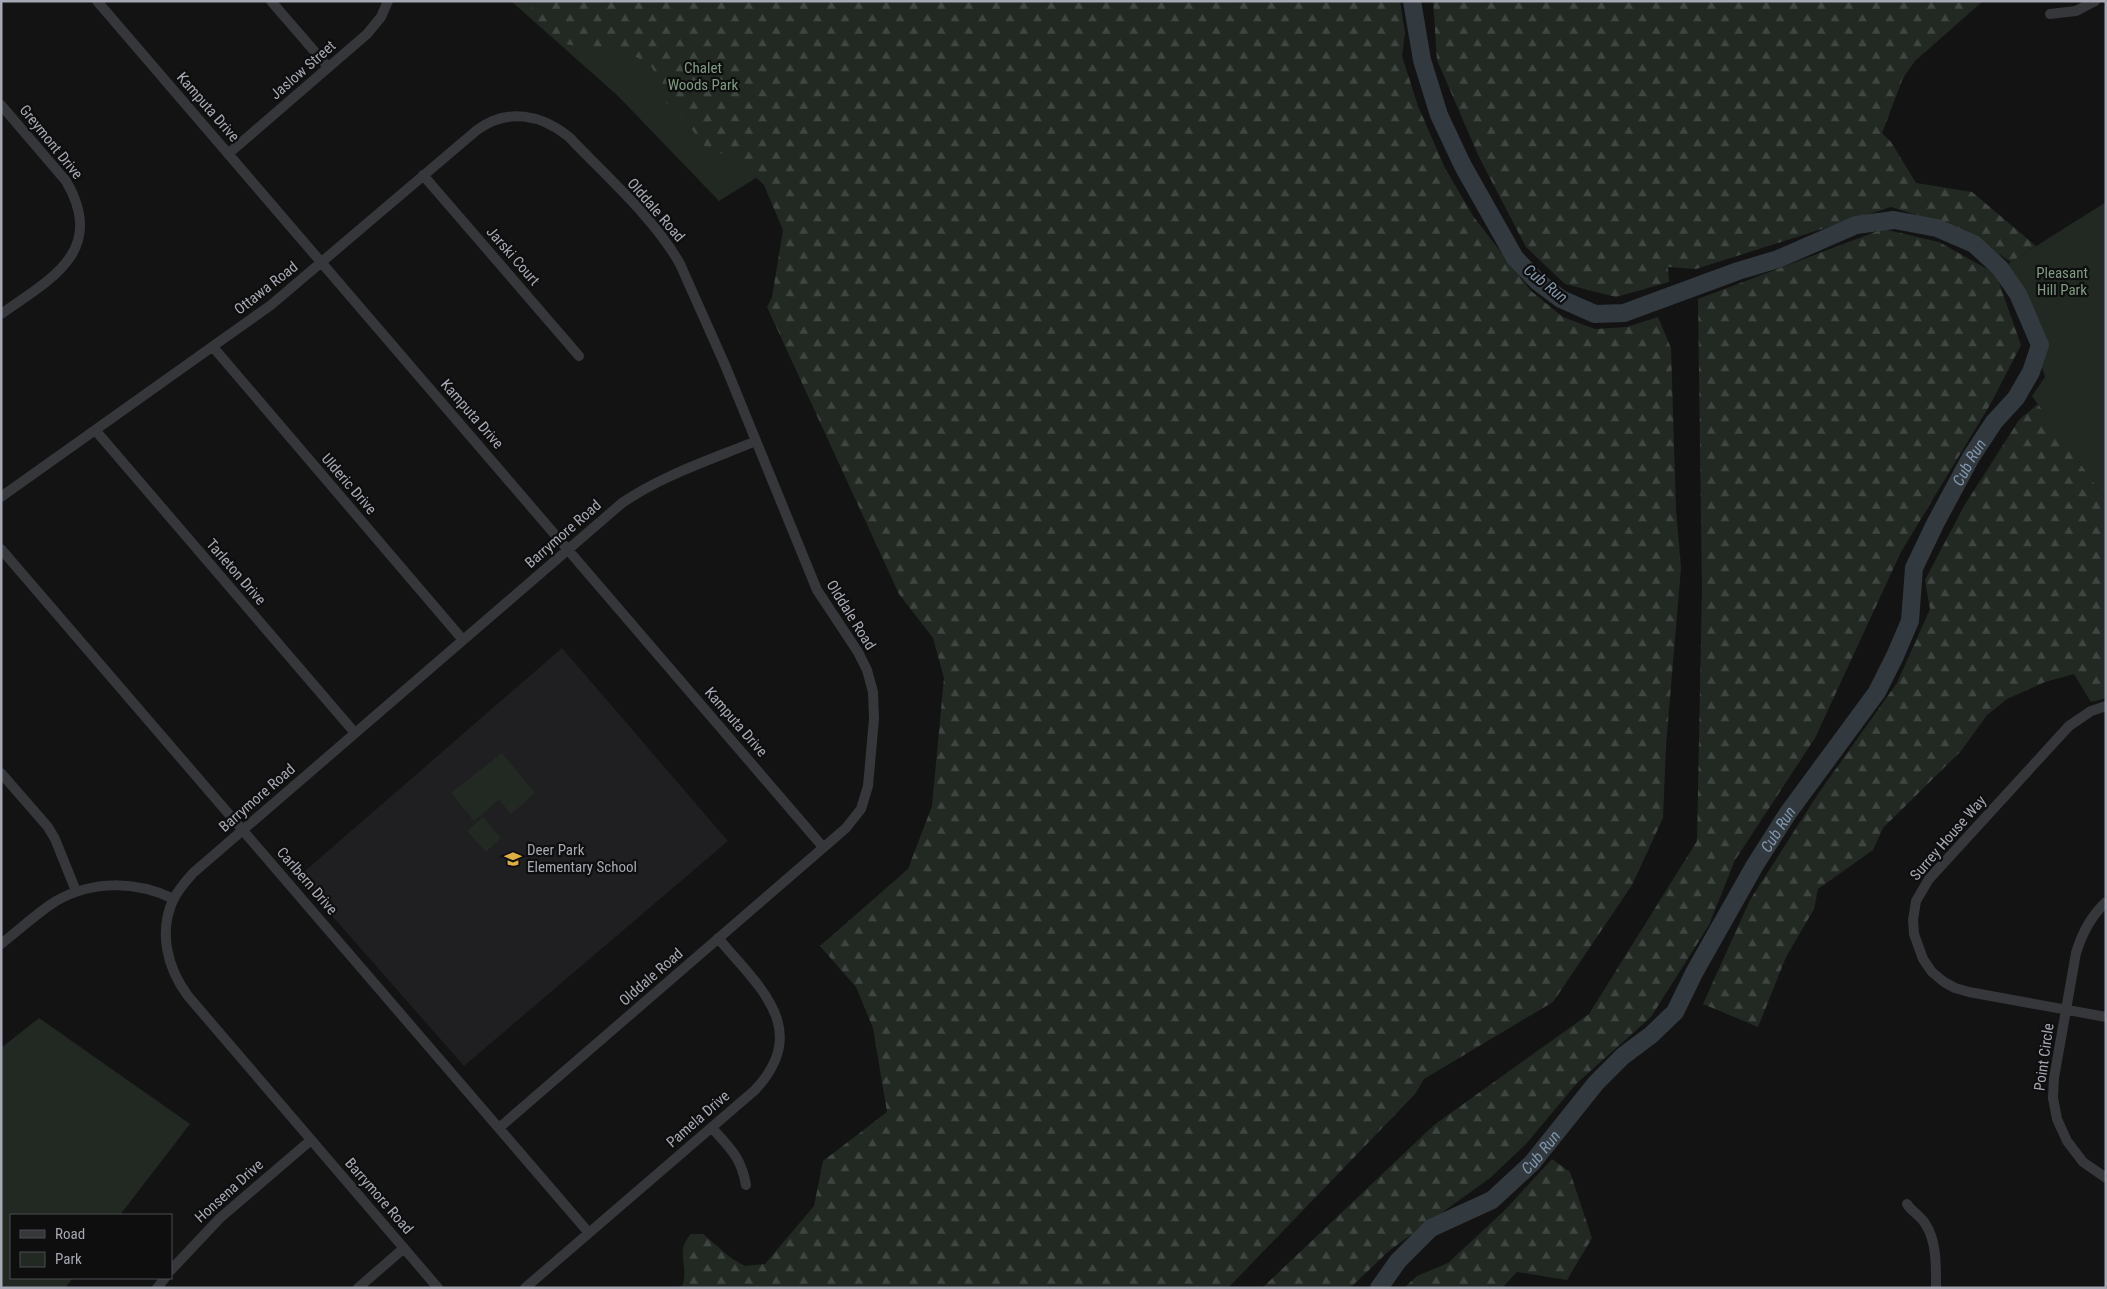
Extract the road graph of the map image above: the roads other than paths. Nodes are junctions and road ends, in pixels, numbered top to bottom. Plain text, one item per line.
1 (97, 1) edge
2 (271, 1) edge
3 (388, 1) edge
4 (2095, 1) edge
5 (2050, 14) dead end
6 (328, 68) junction
7 (1, 105) edge
8 (548, 122) joint
9 (228, 154) junction
10 (423, 175) junction
11 (321, 263) junction
12 (1, 314) edge
13 (213, 348) junction
14 (579, 356) dead end
15 (96, 431) junction
16 (756, 441) junction
17 (1, 497) edge
18 (1, 549) edge
19 (568, 550) junction
20 (463, 640) junction
21 (2106, 706) edge
22 (355, 734) junction
23 (1, 773) edge
24 (243, 830) junction
25 (824, 847) junction
26 (76, 891) junction
27 (174, 899) junction
28 (2106, 902) edge
29 (718, 938) junction
30 (1, 944) edge
31 (2066, 1010) junction
32 (2106, 1017) edge
33 (498, 1128) junction
34 (712, 1128) junction
35 (311, 1140) junction
36 (2106, 1178) edge
37 (746, 1185) dead end
38 (1908, 1204) dead end
39 (589, 1233) junction
40 (404, 1248) junction
41 (172, 1269) edge
42 (358, 1288) edge
43 (438, 1288) edge
44 (525, 1288) edge
45 (1936, 1288) edge

1 - 9 street, Kamputa Drive
2 - 6 street
3 - 6 street, Jaslow Street
4 - 5 street
6 - 9 street, Jaslow Street
7 - 12 street, Greymont Drive
8 - 10 street, Ottawa Road
8 - 16 street, Olddale Road
9 - 11 street, Kamputa Drive
10 - 11 street, Ottawa Road
10 - 14 street, Jarski Court
11 - 13 street, Ottawa Road
11 - 19 street, Kamputa Drive
13 - 15 street, Ottawa Road
13 - 20 street, Ulderic Drive
15 - 17 street, Ottawa Road
15 - 22 street, Tarleton Drive
16 - 19 street, Barrymore Road
16 - 25 street, Olddale Road
18 - 24 street, Carlbern Drive
19 - 20 street, Barrymore Road
19 - 25 street, Kamputa Drive
20 - 22 street, Barrymore Road
21 - 31 street, Surrey House Way
22 - 24 street, Barrymore Road
23 - 26 street
24 - 27 street, Barrymore Road
24 - 33 street, Carlbern Drive
25 - 29 street, Olddale Road
26 - 27 street
26 - 30 street
27 - 35 street, Barrymore Road
28 - 31 street, Point Circle
29 - 33 street, Olddale Road
29 - 34 street, Pamela Drive
31 - 32 street, Surrey House Way
31 - 36 street, Point Circle
33 - 39 street, Carlbern Drive
34 - 37 street
34 - 39 street, Pamela Drive
35 - 40 street, Barrymore Road
35 - 41 street, Honsena Drive
38 - 45 street
39 - 44 street, Pamela Drive
40 - 42 street
40 - 43 street, Barrymore Road

